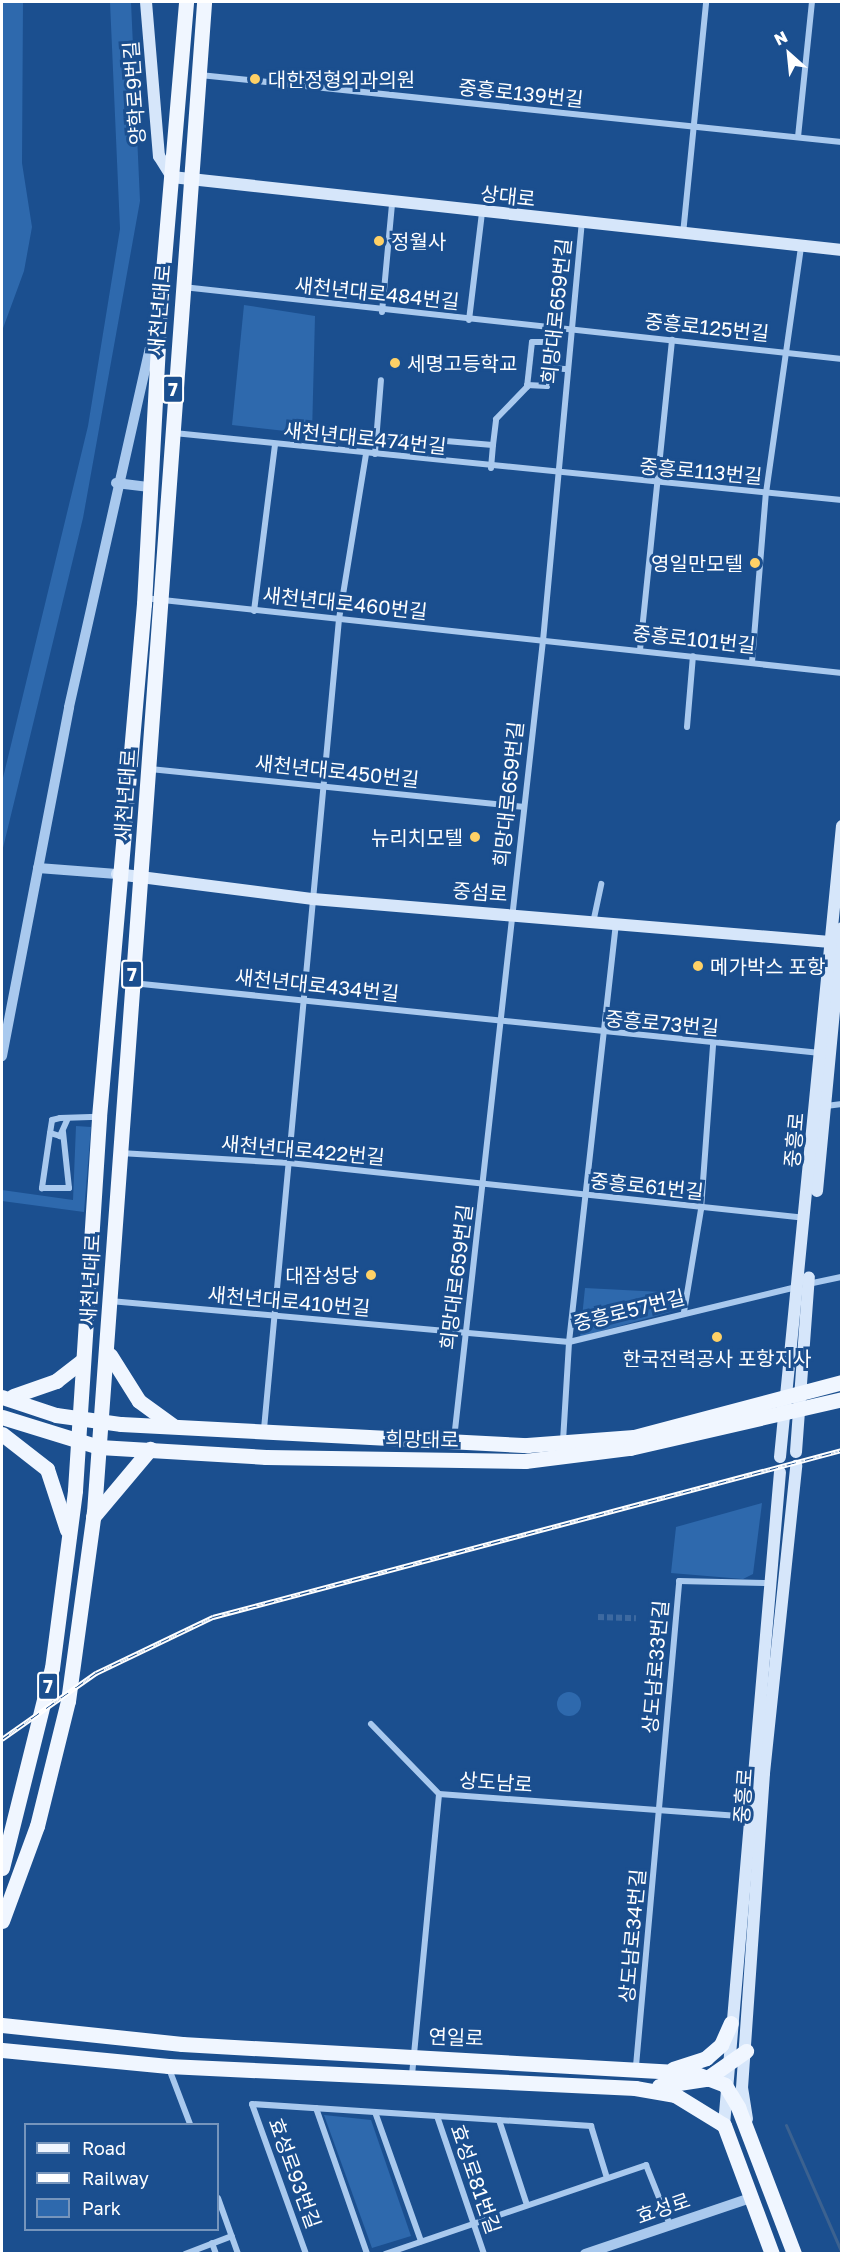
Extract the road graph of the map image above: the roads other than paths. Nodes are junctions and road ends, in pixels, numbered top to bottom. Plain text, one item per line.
1 (146, 2) edge
2 (186, 2) edge
3 (204, 2) edge
4 (706, 2) edge
5 (812, 2) edge
6 (197, 74) junction
7 (694, 127) junction
8 (798, 137) junction
9 (842, 142) edge
10 (172, 177) junction
11 (189, 179) junction
12 (392, 205) junction
13 (482, 213) junction
14 (582, 224) junction
15 (683, 234) junction
16 (801, 247) junction
17 (842, 250) edge
18 (183, 287) junction
19 (160, 306) junction
20 (382, 312) junction
21 (469, 320) junction
22 (568, 329) junction
23 (672, 340) junction
24 (784, 353) junction
25 (842, 359) edge
26 (547, 368) junction
27 (565, 369) junction
28 (381, 380) dead end
29 (527, 385) junction
30 (169, 431) junction
31 (376, 435) junction
32 (275, 445) junction
33 (493, 445) junction
34 (375, 454) junction
35 (366, 455) junction
36 (491, 468) junction
37 (558, 476) junction
38 (116, 483) junction
39 (660, 484) junction
40 (150, 487) junction
41 (766, 493) junction
42 (842, 500) edge
43 (151, 599) junction
44 (254, 611) junction
45 (339, 619) junction
46 (543, 641) junction
47 (640, 650) junction
48 (693, 656) junction
49 (752, 662) junction
50 (842, 673) edge
51 (687, 727) dead end
52 (149, 769) junction
53 (324, 785) junction
54 (522, 807) junction
55 (842, 826) edge
56 (38, 867) junction
57 (117, 874) junction
58 (140, 876) junction
59 (601, 884) dead end
60 (313, 899) junction
61 (512, 914) junction
62 (593, 923) junction
63 (616, 926) junction
64 (842, 928) edge
65 (837, 944) edge
66 (131, 983) junction
67 (304, 999) junction
68 (500, 1020) junction
69 (608, 1035) junction
70 (714, 1044) junction
71 (821, 1053) junction
72 (2, 1056) edge
73 (842, 1104) edge
74 (826, 1106) junction
75 (99, 1117) junction
76 (68, 1118) junction
77 (63, 1132) junction
78 (50, 1133) junction
79 (119, 1152) junction
80 (288, 1163) junction
81 (484, 1186) junction
82 (587, 1196) junction
83 (701, 1209) junction
84 (806, 1218) junction
85 (842, 1277) edge
86 (804, 1285) junction
87 (110, 1301) junction
88 (684, 1312) junction
89 (274, 1315) junction
90 (464, 1334) junction
91 (569, 1342) junction
92 (108, 1348) junction
93 (83, 1360) junction
94 (842, 1382) edge
95 (5, 1395) edge
96 (842, 1399) edge
97 (792, 1404) junction
98 (2, 1416) edge
99 (77, 1419) junction
100 (102, 1422) junction
101 (172, 1425) junction
102 (264, 1429) junction
103 (2, 1433) edge
104 (21, 1435) junction
105 (454, 1439) junction
106 (74, 1443) junction
107 (563, 1443) junction
108 (99, 1447) junction
109 (150, 1449) junction
110 (796, 1452) dead end
111 (780, 1457) dead end
112 (796, 1466) dead end
113 (780, 1472) dead end
114 (74, 1503) junction
115 (93, 1517) junction
116 (69, 1540) junction
117 (769, 1583) junction
118 (371, 1724) dead end
119 (439, 1794) junction
120 (660, 1810) junction
121 (755, 1817) junction
122 (2, 1868) edge
123 (2, 1922) edge
124 (2, 2017) edge
125 (731, 2024) junction
126 (8, 2026) edge
127 (3, 2051) edge
128 (746, 2051) junction
129 (413, 2056) junction
130 (168, 2066) junction
131 (636, 2066) junction
132 (672, 2070) junction
133 (412, 2075) junction
134 (725, 2078) junction
135 (706, 2079) junction
136 (635, 2088) junction
137 (316, 2108) junction
138 (375, 2112) junction
139 (436, 2116) junction
140 (499, 2120) junction
141 (190, 2123) edge
142 (724, 2126) junction
143 (748, 2129) junction
144 (607, 2178) junction
145 (753, 2197) junction
146 (219, 2201) edge
147 (527, 2205) junction
148 (472, 2224) junction
149 (670, 2225) junction
150 (232, 2236) junction
151 (421, 2241) junction
152 (212, 2243) junction
153 (185, 2253) edge
154 (216, 2253) edge
155 (238, 2253) edge
156 (306, 2253) edge
157 (367, 2253) edge
158 (385, 2253) edge
159 (484, 2253) edge
160 (585, 2253) edge
161 (772, 2253) edge
162 (794, 2253) edge

1 - 10 main road, 양학로9번길
2 - 10 main road, 새천년대로 / 7
3 - 6 main road, 새천년대로 / 7
4 - 7 street
5 - 8 street
6 - 7 street, 중흥로139번길
6 - 11 main road, 새천년대로 / 7
7 - 8 street, 중흥로139번길
7 - 15 street
8 - 9 street, 중흥로139번길
10 - 11 main road, 상대로
10 - 19 main road, 새천년대로 / 7
11 - 12 main road, 상대로
11 - 18 main road, 새천년대로 / 7
12 - 13 main road, 상대로
12 - 20 street
13 - 14 main road, 상대로
13 - 21 street
14 - 15 main road, 상대로
14 - 22 street, 희망대로659번길
15 - 16 main road, 상대로
16 - 17 main road, 상대로
16 - 24 street
18 - 20 street, 새천년대로484번길
18 - 30 main road, 새천년대로 / 7
19 - 38 street, 새천년대로
19 - 40 main road, 새천년대로 / 7
20 - 21 street, 새천년대로484번길
21 - 22 street, 새천년대로484번길
22 - 23 street, 중흥로125번길
22 - 27 street, 희망대로659번길
23 - 24 street, 중흥로125번길
23 - 39 street
24 - 25 street, 중흥로125번길
24 - 41 street
26 - 27 street
26 - 29 street
26 - 29 street
27 - 37 street, 희망대로659번길
28 - 31 street
29 - 33 street
30 - 32 street, 새천년대로474번길
30 - 43 main road, 새천년대로 / 7
31 - 33 street
31 - 34 street
32 - 35 street, 새천년대로474번길
32 - 44 street
33 - 36 street
34 - 35 street, 새천년대로474번길
34 - 36 street, 새천년대로474번길
35 - 45 street
36 - 37 street, 새천년대로474번길
37 - 39 street, 중흥로113번길
37 - 46 street, 희망대로659번길
38 - 40 street
38 - 56 street, 새천년대로
39 - 41 street, 중흥로113번길
39 - 47 street
40 - 43 main road, 새천년대로 / 7
41 - 42 street, 중흥로113번길
41 - 49 street
43 - 44 street, 새천년대로460번길
43 - 52 main road, 새천년대로 / 7
43 - 57 main road, 새천년대로 / 7
44 - 45 street, 새천년대로460번길
45 - 46 street, 새천년대로460번길
45 - 53 street
46 - 47 street, 중흥로101번길
46 - 54 street, 희망대로659번길
47 - 48 street, 중흥로101번길
48 - 49 street, 중흥로101번길
48 - 51 street
49 - 50 street, 중흥로101번길
52 - 53 street, 새천년대로450번길
52 - 58 main road, 새천년대로 / 7
53 - 54 street, 새천년대로450번길
53 - 60 street
54 - 61 street, 희망대로659번길
55 - 65 main road, 중흥로
56 - 57 street
56 - 72 street
57 - 58 main road, 중섬로
57 - 75 main road, 새천년대로 / 7
58 - 60 main road, 중섬로
58 - 66 main road, 새천년대로 / 7
59 - 62 street
60 - 61 main road, 중섬로
60 - 67 street
61 - 62 main road, 중섬로
61 - 68 street, 희망대로659번길
62 - 63 main road, 중섬로
63 - 65 main road, 중섬로
63 - 69 street
64 - 65 main road, 중흥로
65 - 71 main road, 중흥로
65 - 74 main road, 중흥로
66 - 67 street, 새천년대로434번길
66 - 79 main road, 새천년대로 / 7
67 - 68 street, 새천년대로434번길
67 - 80 street
68 - 69 street, 중흥로73번길
68 - 81 street, 희망대로659번길
69 - 70 street, 중흥로73번길
69 - 82 street
70 - 71 street, 중흥로73번길
70 - 83 street
71 - 84 main road, 중흥로
73 - 74 street
74 - 86 main road, 중흥로
75 - 76 street
75 - 93 main road, 새천년대로 / 7
76 - 77 street
76 - 78 street
77 - 78 street
77 - 78 street
79 - 80 street, 새천년대로422번길
79 - 87 main road, 새천년대로 / 7
80 - 81 street, 새천년대로422번길
80 - 89 street
81 - 82 street, 중흥로61번길
81 - 90 street, 희망대로659번길
82 - 83 street, 중흥로61번길
82 - 91 street
83 - 84 street, 중흥로61번길
83 - 88 street
84 - 86 main road, 중흥로
85 - 86 street, 중흥로57번길
86 - 88 street, 중흥로57번길
86 - 97 main road, 중흥로
87 - 89 street, 새천년대로410번길
87 - 92 main road, 새천년대로 / 7
88 - 91 street, 중흥로57번길
89 - 90 street, 새천년대로410번길
89 - 102 street
90 - 91 street, 중흥로57번길
90 - 105 street, 희망대로659번길
91 - 107 street
92 - 100 main road, 새천년대로 / 7
92 - 101 main road
93 - 95 main road
93 - 99 main road, 새천년대로 / 7
94 - 97 main road, 희망대로
95 - 99 main road, 희망대로
95 - 99 main road
96 - 97 main road, 희망대로
97 - 107 main road, 희망대로
97 - 109 main road, 희망대로
97 - 110 main road, 중흥로
97 - 111 main road, 중흥로
98 - 106 main road, 희망대로
99 - 100 main road, 희망대로
99 - 106 main road, 새천년대로 / 7
100 - 101 main road, 희망대로
100 - 108 main road, 새천년대로 / 7
101 - 102 main road, 희망대로
102 - 105 main road, 희망대로
103 - 104 main road
103 - 116 main road
104 - 106 main road
104 - 114 main road
105 - 107 main road, 희망대로
106 - 108 main road, 희망대로
106 - 114 main road, 새천년대로 / 7
108 - 109 main road, 희망대로
108 - 115 main road, 새천년대로 / 7
109 - 115 main road
112 - 121 main road, 중흥로
113 - 117 main road, 중흥로
114 - 116 main road, 새천년대로 / 7
115 - 123 main road, 새천년대로 / 7
116 - 122 main road, 새천년대로 / 7
117 - 120 street, 상도남로33번길
117 - 121 main road, 중흥로
118 - 119 street
119 - 120 street, 상도남로
119 - 129 street, 상도남로
120 - 121 street, 상도남로
120 - 131 street, 상도남로34번길
121 - 125 main road, 중흥로
121 - 128 main road, 중흥로
124 - 126 main road
125 - 132 main road
125 - 134 main road, 중흥로
126 - 129 main road, 연일로
127 - 130 main road, 연일로
128 - 134 main road
128 - 143 main road, 중흥로
129 - 131 main road, 연일로
129 - 133 street, 상도남로
130 - 133 main road, 연일로
130 - 141 street
131 - 132 main road, 연일로
132 - 135 main road, 연일로
133 - 136 main road, 연일로
134 - 135 main road
134 - 142 main road, 중흥로
134 - 143 main road
135 - 136 main road
136 - 142 main road, 연일로
137 - 138 street
137 - 156 street, 효성로93번길
137 - 157 street, 효성로93번길
138 - 139 street
138 - 151 street
139 - 140 street
139 - 148 street, 효성로81번길
140 - 144 street
140 - 147 street
142 - 145 main road
143 - 162 main road
144 - 147 street
144 - 149 street
145 - 149 street, 효성로
145 - 161 main road
146 - 150 street
147 - 148 street
148 - 151 street
148 - 159 street, 효성로81번길
149 - 160 street, 효성로
150 - 152 street
150 - 155 street
151 - 158 street
152 - 153 street
152 - 154 street

